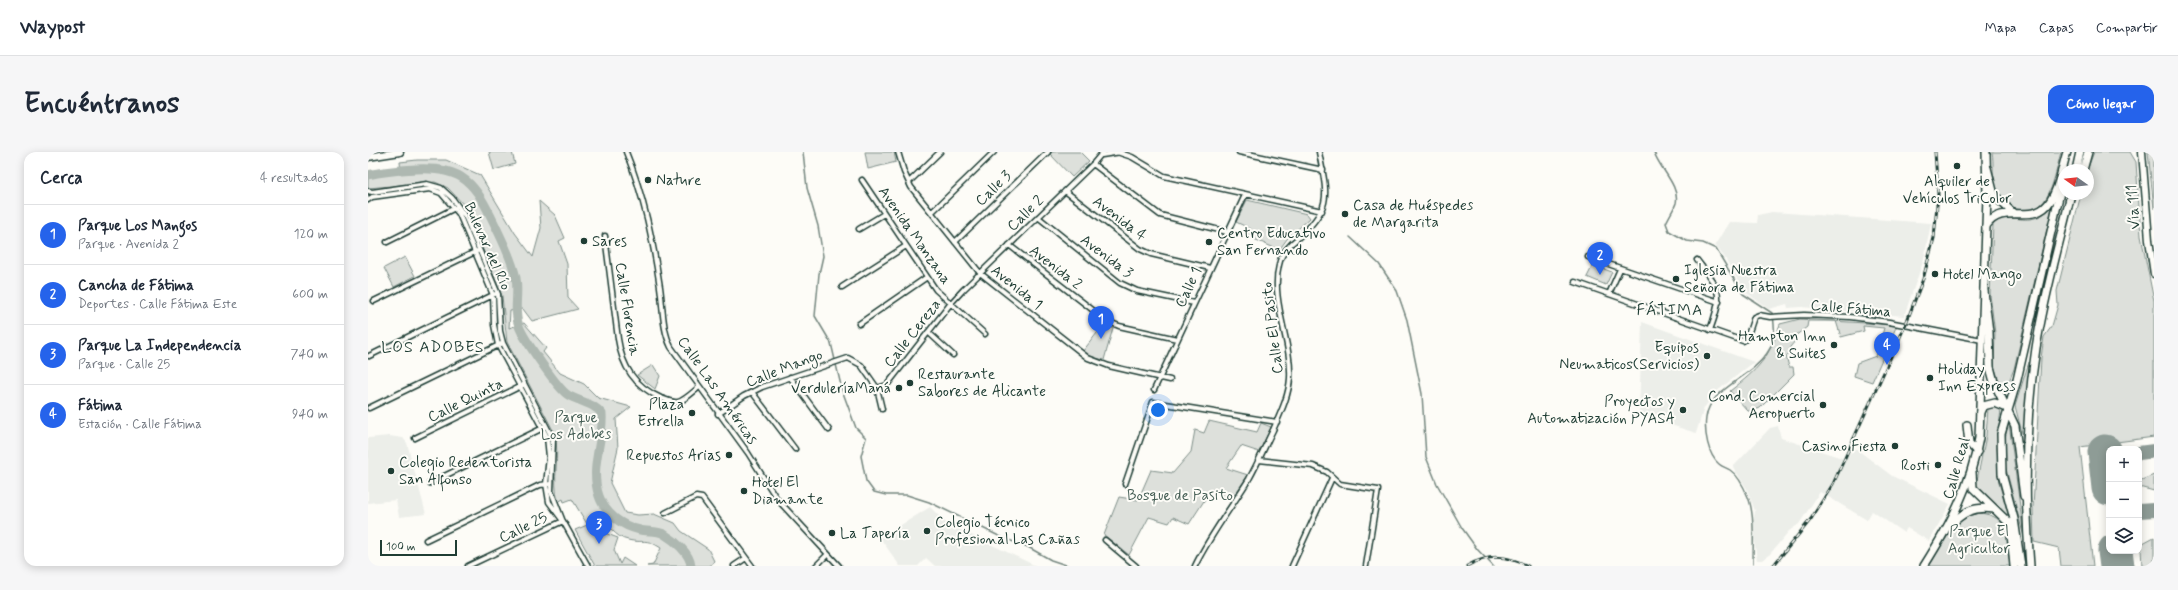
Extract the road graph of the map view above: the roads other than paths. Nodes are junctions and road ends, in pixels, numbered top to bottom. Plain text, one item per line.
1 (400, 152) edge
2 (626, 152) edge
3 (898, 152) edge
4 (940, 152) edge
5 (994, 152) edge
6 (1048, 152) edge
7 (1112, 152) edge
8 (1120, 152) edge
9 (1129, 152) edge
10 (1239, 152) edge
11 (1319, 152) edge
12 (1986, 152) edge
13 (2068, 152) edge
14 (2080, 152) edge
15 (2088, 152) edge
16 (2139, 152) edge
17 (2142, 152) edge
18 (1103, 153) edge
19 (368, 157) edge
20 (1132, 157) junction
21 (2143, 161) junction
22 (1093, 164) junction
23 (2066, 164) edge
24 (2077, 164) edge
25 (2085, 164) edge
26 (1988, 168) junction
27 (1322, 170) junction
28 (862, 180) dead end
29 (908, 182) junction
30 (368, 191) edge
31 (380, 191) junction
32 (1065, 191) junction
33 (1245, 194) junction
34 (381, 196) junction
35 (368, 200) edge
36 (2058, 200) edge
37 (2070, 200) edge
38 (2073, 200) edge
39 (459, 206) junction
40 (454, 208) junction
41 (1322, 211) junction
42 (932, 212) junction
43 (884, 214) junction
44 (2015, 214) junction
45 (1038, 217) junction
46 (1986, 226) junction
47 (859, 229) dead end
48 (1227, 232) junction
49 (605, 236) dead end
50 (387, 242) dead end
51 (955, 242) junction
52 (1010, 245) junction
53 (906, 246) junction
54 (477, 250) junction
55 (1588, 257) dead end
56 (2055, 259) junction
57 (1697, 260) dead end
58 (1210, 268) junction
59 (1620, 269) junction
60 (980, 273) junction
61 (2154, 274) edge
62 (927, 277) junction
63 (1575, 282) dead end
64 (842, 287) dead end
65 (964, 289) joint
66 (1984, 292) junction
67 (495, 294) junction
68 (1609, 294) junction
69 (374, 301) dead end
70 (1719, 302) junction
71 (951, 303) junction
72 (1194, 304) junction
73 (859, 324) dead end
74 (1710, 330) junction
75 (928, 332) junction
76 (985, 334) dead end
77 (1177, 339) junction
78 (1982, 340) junction
79 (501, 344) junction
80 (953, 355) dead end
81 (369, 356) edge
82 (790, 377) junction
83 (1160, 377) junction
84 (1170, 380) dead end
85 (523, 385) junction
86 (698, 388) junction
87 (877, 388) junction
88 (1154, 390) dead end
89 (752, 392) junction
90 (369, 408) edge
91 (2007, 408) junction
92 (882, 409) dead end
93 (1980, 412) junction
94 (718, 414) junction
95 (1276, 422) junction
96 (1967, 425) dead end
97 (545, 427) junction
98 (829, 430) dead end
99 (415, 438) dead end
100 (795, 449) dead end
101 (1977, 452) junction
102 (1259, 460) junction
103 (1972, 472) junction
104 (1332, 478) junction
105 (430, 483) dead end
106 (548, 484) junction
107 (1125, 484) dead end
108 (1994, 509) junction
109 (665, 513) dead end
110 (562, 521) junction
111 (1948, 527) junction
112 (2028, 530) junction
113 (426, 540) dead end
114 (1105, 540) dead end
115 (827, 555) junction
116 (746, 558) junction
117 (472, 565) edge
118 (588, 566) edge
119 (734, 566) edge
120 (752, 566) edge
121 (816, 566) edge
122 (839, 566) edge
123 (1136, 566) edge
124 (1194, 566) edge
125 (1292, 566) edge
126 (1366, 566) edge
127 (1924, 566) edge
128 (2014, 566) edge
129 (2021, 566) edge
130 (2030, 566) edge

1 - 19 main road
2 - 86 street, Calle Las Américas
3 - 29 street, Avenida 1
4 - 29 street
5 - 42 street
6 - 51 street, Calle 3
7 - 8 street, Calle 2
7 - 18 street, Calle 2
8 - 20 street, Calle 2
9 - 20 street
10 - 27 street
11 - 27 street, Calle El Pasito
12 - 26 main road, Calle Real
13 - 23 main road
13 - 44 main road
14 - 24 main road
15 - 25 main road
16 - 21 main road, Vía 111
17 - 21 main road, Vía 111
18 - 22 street, Calle 2
20 - 33 street, Calle 2
21 - 61 main road, Vía 111
22 - 32 street, Calle 2
22 - 48 street
26 - 44 main road
26 - 46 main road, Calle Real
27 - 41 street, Calle El Pasito
28 - 43 street, Avenida Manzana
29 - 42 street, Avenida 1
30 - 31 street, Bulevar del Río
31 - 34 street
31 - 39 street, Bulevar del Río
32 - 45 street, Calle 2
32 - 58 street, Avenida 4
33 - 41 street, Calle 2
33 - 48 street, Calle 1
34 - 35 street, Bulevar del Río
34 - 40 street, Bulevar del Río
36 - 91 main road
37 - 56 main road
38 - 56 main road
39 - 40 street
39 - 54 street, Bulevar del Río
40 - 50 street
40 - 54 street, Bulevar del Río
41 - 95 street, Calle El Pasito
42 - 51 street, Avenida 1
43 - 47 street
43 - 53 street, Avenida Manzana
44 - 46 main road
45 - 52 street, Calle 2
45 - 72 street, Avenida 3
46 - 66 main road, Calle Real
48 - 58 street, Calle 1
49 - 86 street, Calle Florencia
51 - 60 street, Avenida 1
52 - 60 street, Calle 2
52 - 77 street, Avenida 2
53 - 62 street, Avenida Manzana
53 - 64 street
54 - 67 street, Bulevar del Río
54 - 69 street
55 - 59 street
56 - 112 main road
57 - 70 street
58 - 72 street, Calle 1
59 - 68 street
59 - 70 street
60 - 65 street, Calle 2
60 - 83 street, Avenida 1
62 - 71 street, Avenida Manzana
62 - 73 street
63 - 68 street, Calle Fátima
65 - 71 street, Calle Cereza
66 - 78 main road, Calle Real
66 - 91 main road
67 - 79 street, Bulevar del Río
67 - 81 street
68 - 74 street, Calle Fátima
70 - 74 street
71 - 75 street, Calle Cereza
71 - 76 street, Avenida Manzana
72 - 77 street, Calle 1
74 - 78 street, Calle Fátima
75 - 80 street
75 - 87 street, Calle Cereza
77 - 83 street, Calle 1
78 - 93 main road, Calle Real
79 - 85 street, Bulevar del Río
79 - 90 street
82 - 87 street, Calle Mango
82 - 89 street, Calle Mango
82 - 98 street
83 - 84 street, Avenida 1
83 - 88 street, Calle 1
85 - 97 street, Bulevar del Río
85 - 99 street, Calle Quinta
86 - 94 street, Calle Las Américas
87 - 92 street
89 - 94 street, Calle Mango
89 - 100 street
91 - 93 main road
91 - 112 main road
91 - 129 main road
93 - 101 main road, Calle Real
94 - 115 street, Calle Las Américas
95 - 102 street, Calle El Pasito
95 - 107 street
96 - 101 main road
97 - 105 street
97 - 106 street, Bulevar del Río
101 - 103 main road, Calle Real
102 - 104 street
102 - 124 street, Calle El Pasito
103 - 108 main road
103 - 111 main road, Calle Real
104 - 125 street
104 - 126 street
106 - 110 street, Bulevar del Río
106 - 113 street
108 - 111 main road
108 - 128 main road
109 - 116 street
110 - 117 street, Calle 25
110 - 118 street, Calle 25
111 - 127 main road, Calle Real
112 - 130 main road
114 - 123 street
115 - 121 street
115 - 122 street, Calle Las Américas
116 - 119 street
116 - 120 street

